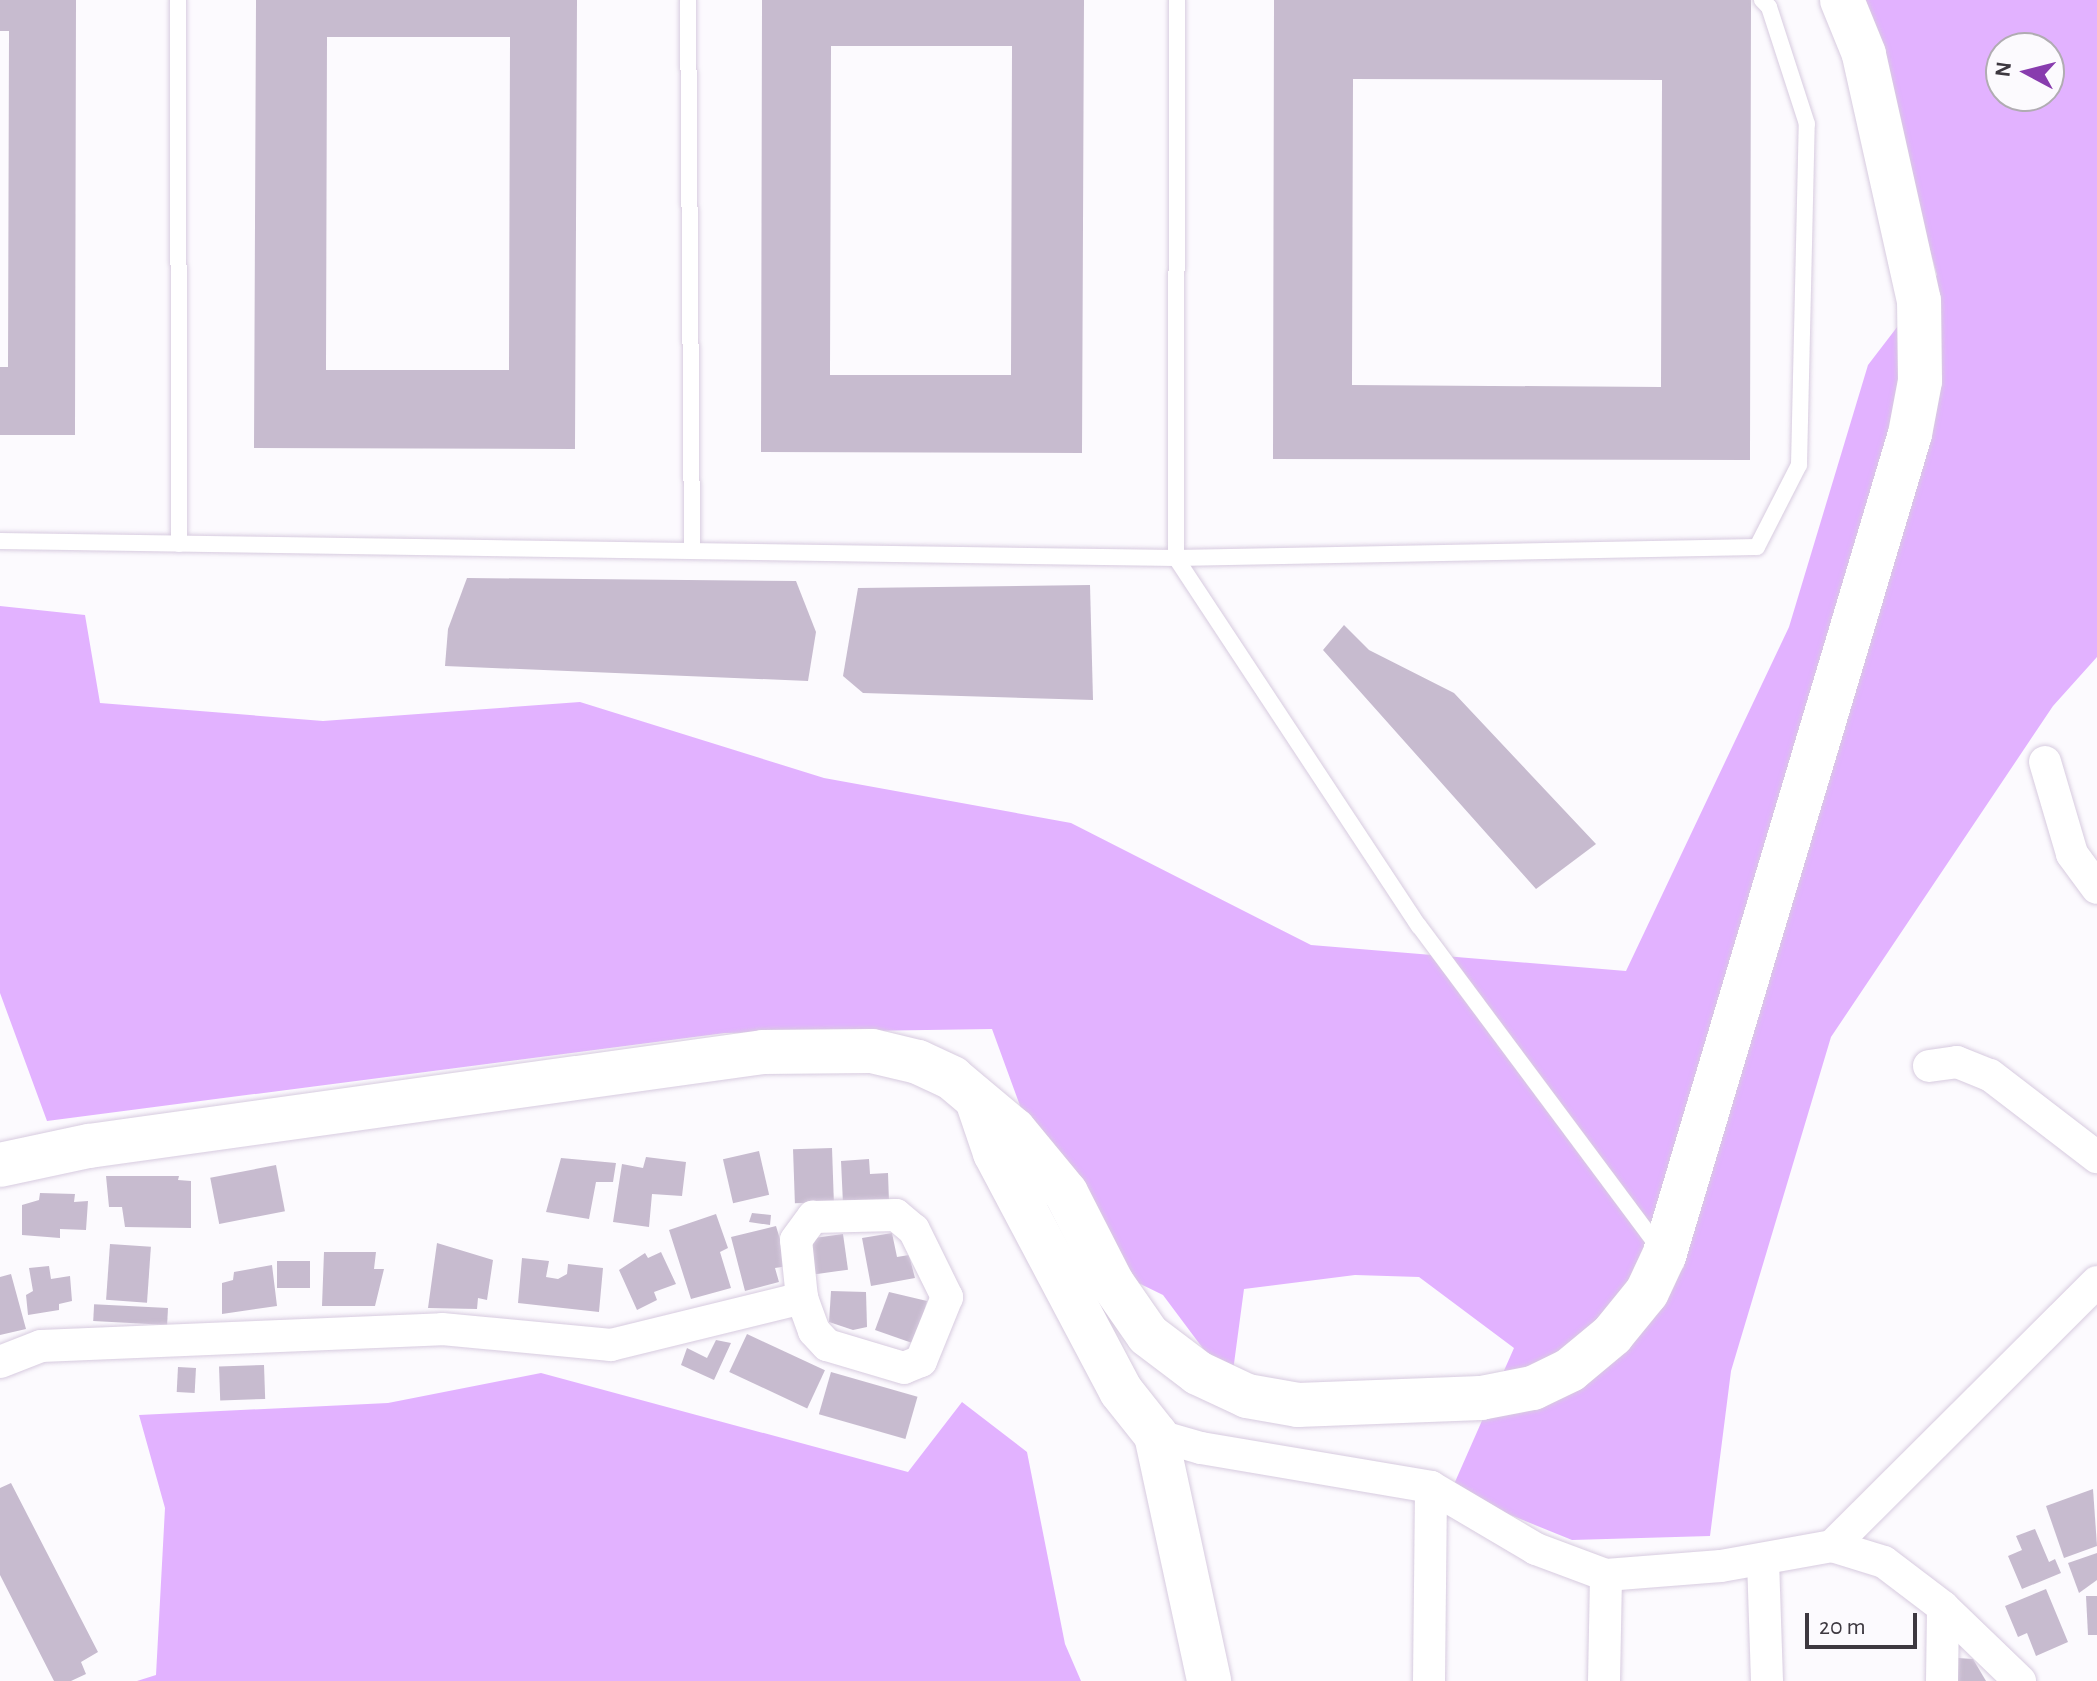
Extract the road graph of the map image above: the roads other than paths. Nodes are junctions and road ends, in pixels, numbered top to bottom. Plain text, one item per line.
1 (178, 0) edge
2 (688, 0) edge
3 (1177, 0) edge
4 (1762, 0) edge
5 (1842, 0) edge
6 (0, 541) edge
7 (179, 544) junction
8 (692, 551) junction
9 (1176, 558) junction
10 (2045, 762) dead end
11 (2097, 888) edge
12 (1929, 1066) dead end
13 (974, 1094) junction
14 (2097, 1157) edge
15 (0, 1165) edge
16 (1664, 1256) junction
17 (2097, 1282) edge
18 (802, 1298) junction
19 (0, 1362) edge
20 (1156, 1435) junction
21 (1431, 1487) junction
22 (1832, 1546) junction
23 (1763, 1560) junction
24 (1606, 1575) junction
25 (1943, 1607) junction
26 (1209, 1681) edge
27 (1429, 1681) edge
28 (1604, 1681) edge
29 (1767, 1681) edge
30 (1942, 1681) edge
31 (2020, 1681) edge

1 - 7 lane
2 - 8 lane
3 - 9 lane
4 - 9 lane
5 - 16 street
6 - 7 lane
7 - 8 lane
8 - 9 lane
9 - 16 lane
10 - 11 street
12 - 14 street
13 - 15 street
13 - 16 street
13 - 20 street
17 - 22 street
18 - 18 street
18 - 19 street
20 - 21 street
20 - 26 street
21 - 24 street
21 - 27 street
22 - 23 street
22 - 25 street
23 - 24 street
23 - 29 street
24 - 28 street
25 - 30 street
25 - 31 street

